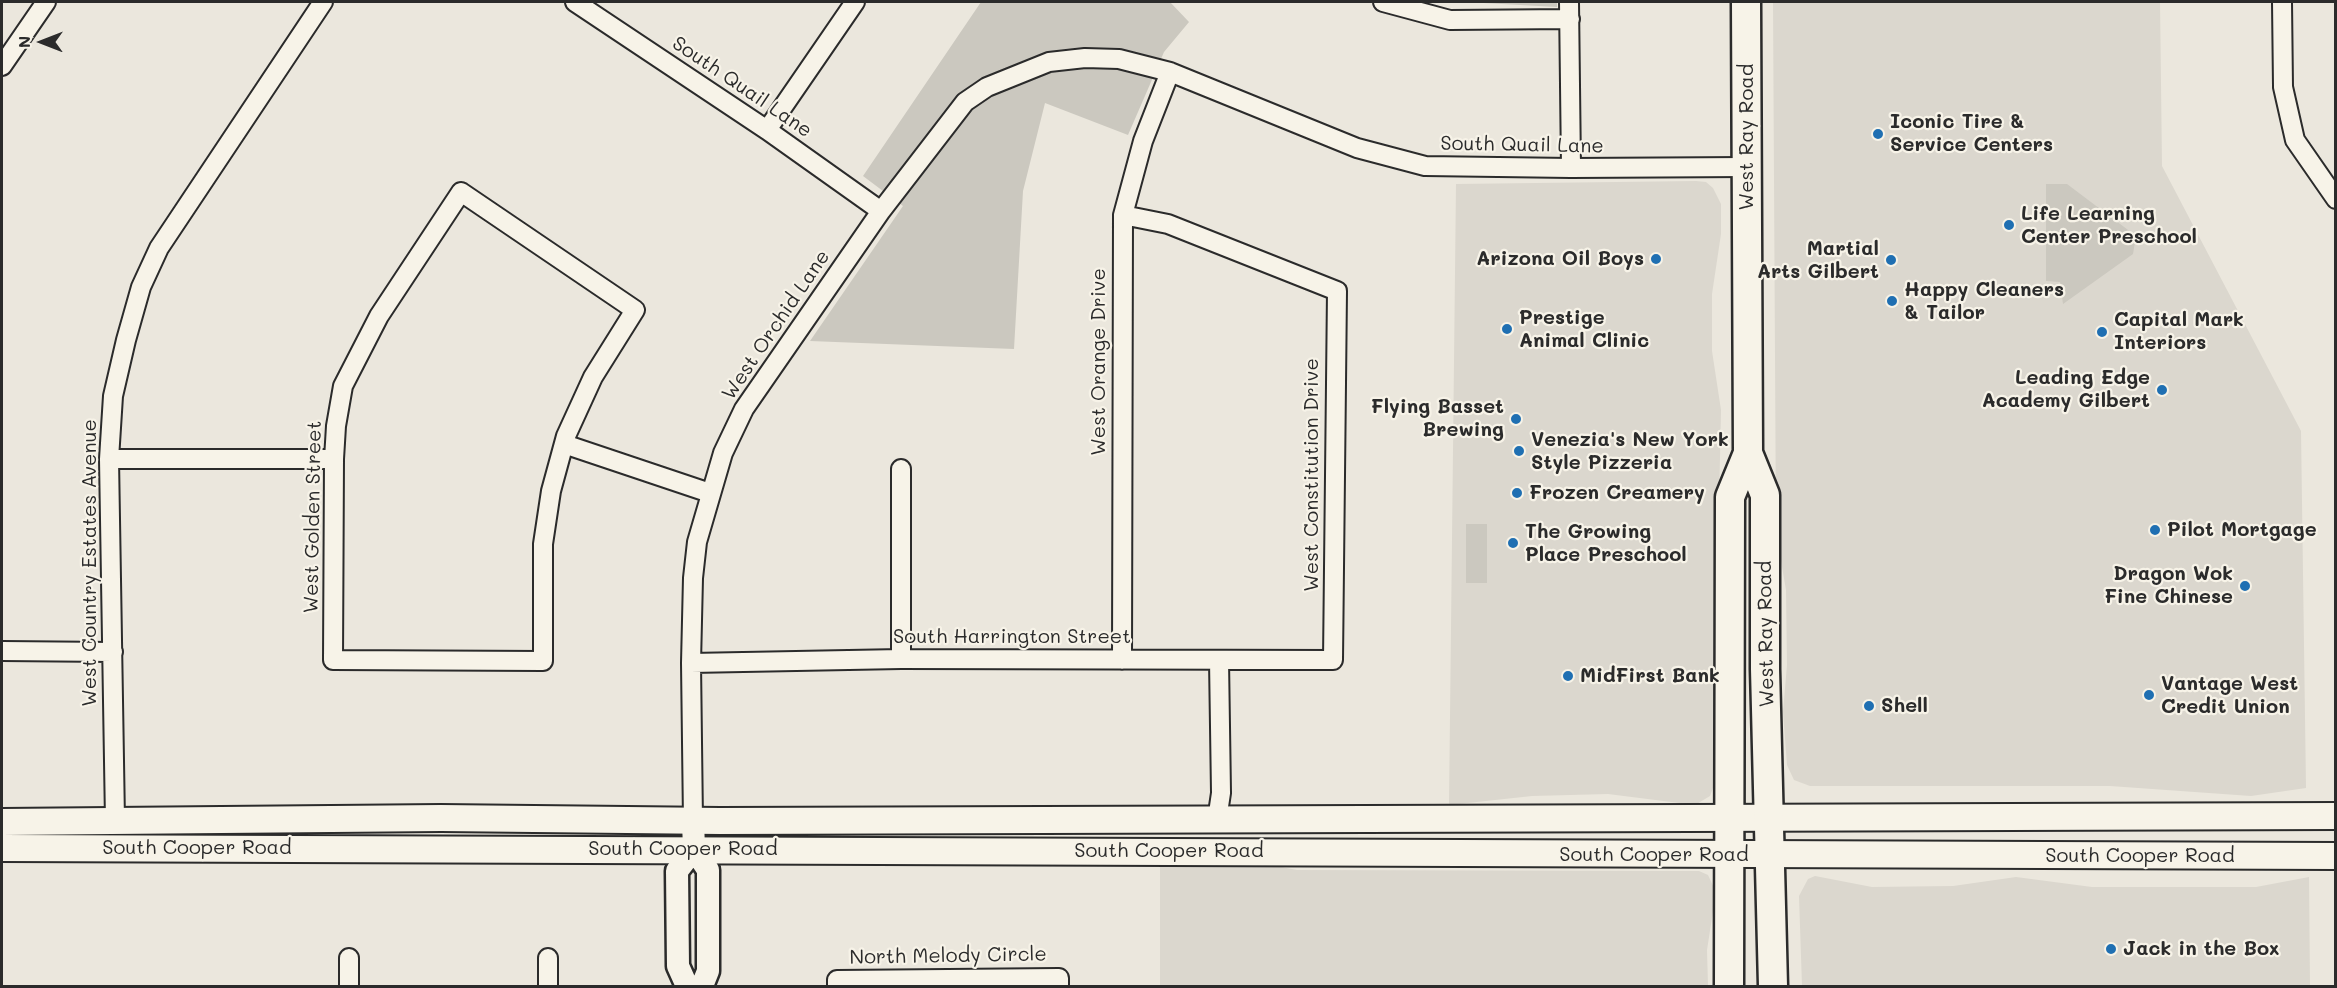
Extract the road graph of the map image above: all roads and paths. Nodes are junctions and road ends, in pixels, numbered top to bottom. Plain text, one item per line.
1 (46, 2) edge
2 (323, 2) edge
3 (855, 2) edge
4 (1383, 2) edge
5 (1746, 2) edge
6 (2282, 2) edge
7 (582, 3) edge
8 (1570, 10) edge
9 (2, 66) edge
10 (1170, 72) junction
11 (767, 130) junction
12 (1747, 167) junction
13 (1571, 168) junction
14 (2336, 199) edge
15 (881, 211) junction
16 (1123, 215) junction
17 (564, 444) junction
18 (1748, 453) junction
19 (109, 459) junction
20 (334, 459) junction
21 (901, 469) dead end
22 (710, 493) junction
23 (2, 651) edge
24 (113, 652) junction
25 (901, 659) junction
26 (1122, 660) junction
27 (1219, 660) junction
28 (1333, 660) joint
29 (691, 663) junction
30 (2279, 816) junction
31 (2336, 816) edge
32 (1770, 819) junction
33 (1217, 820) junction
34 (1728, 820) junction
35 (115, 821) junction
36 (693, 821) junction
37 (2, 822) edge
38 (2, 848) edge
39 (115, 848) junction
40 (694, 849) junction
41 (1217, 852) junction
42 (1728, 855) junction
43 (1770, 855) junction
44 (2280, 856) junction
45 (2336, 856) edge
46 (349, 958) dead end
47 (548, 958) dead end
48 (1059, 982) edge
49 (837, 983) edge
50 (349, 987) edge
51 (548, 987) edge
52 (687, 987) edge
53 (702, 987) edge
54 (1729, 987) edge
55 (1773, 987) edge

1 - 9 street
2 - 19 street, West Country Estates Avenue
3 - 11 street
4 - 8 street
5 - 12 main road, West Ray Road
6 - 14 street
7 - 11 street, South Quail Lane
8 - 13 street
10 - 13 street, South Quail Lane
10 - 15 street, West Orchid Lane
10 - 16 street, West Orange Drive
11 - 15 street, South Quail Lane
12 - 13 street, South Quail Lane
12 - 18 main road, West Ray Road
15 - 22 street, West Orchid Lane
16 - 26 street, West Orange Drive
16 - 28 street, West Constitution Drive
17 - 20 street, West Golden Street
17 - 20 street, West Golden Street
17 - 22 street
18 - 32 main road, West Ray Road
18 - 34 main road, West Ray Road
19 - 20 street
19 - 24 street, West Country Estates Avenue
21 - 25 street
22 - 29 street, West Orchid Lane
23 - 24 street
24 - 35 street, West Country Estates Avenue
25 - 26 street, South Harrington Street
25 - 29 street, South Harrington Street
26 - 27 street, South Harrington Street
27 - 28 street, South Harrington Street
27 - 33 street
29 - 36 street, West Orchid Lane
30 - 31 main road, South Cooper Road
30 - 32 main road, South Cooper Road
30 - 44 main road
32 - 34 main road, South Cooper Road
32 - 43 main road, West Ray Road
33 - 34 main road, South Cooper Road
33 - 36 main road, South Cooper Road
33 - 41 main road
34 - 42 main road, West Ray Road
35 - 36 main road, South Cooper Road
35 - 37 main road, South Cooper Road
35 - 39 main road
36 - 40 street
38 - 39 main road, South Cooper Road
39 - 40 main road, South Cooper Road
40 - 41 main road, South Cooper Road
40 - 52 street
40 - 53 street
41 - 42 main road, South Cooper Road
42 - 43 main road, South Cooper Road
42 - 54 main road, West Ray Road
43 - 44 main road, South Cooper Road
43 - 55 main road, West Ray Road
44 - 45 main road, South Cooper Road
46 - 50 street
47 - 51 street
48 - 49 street, North Melody Circle

